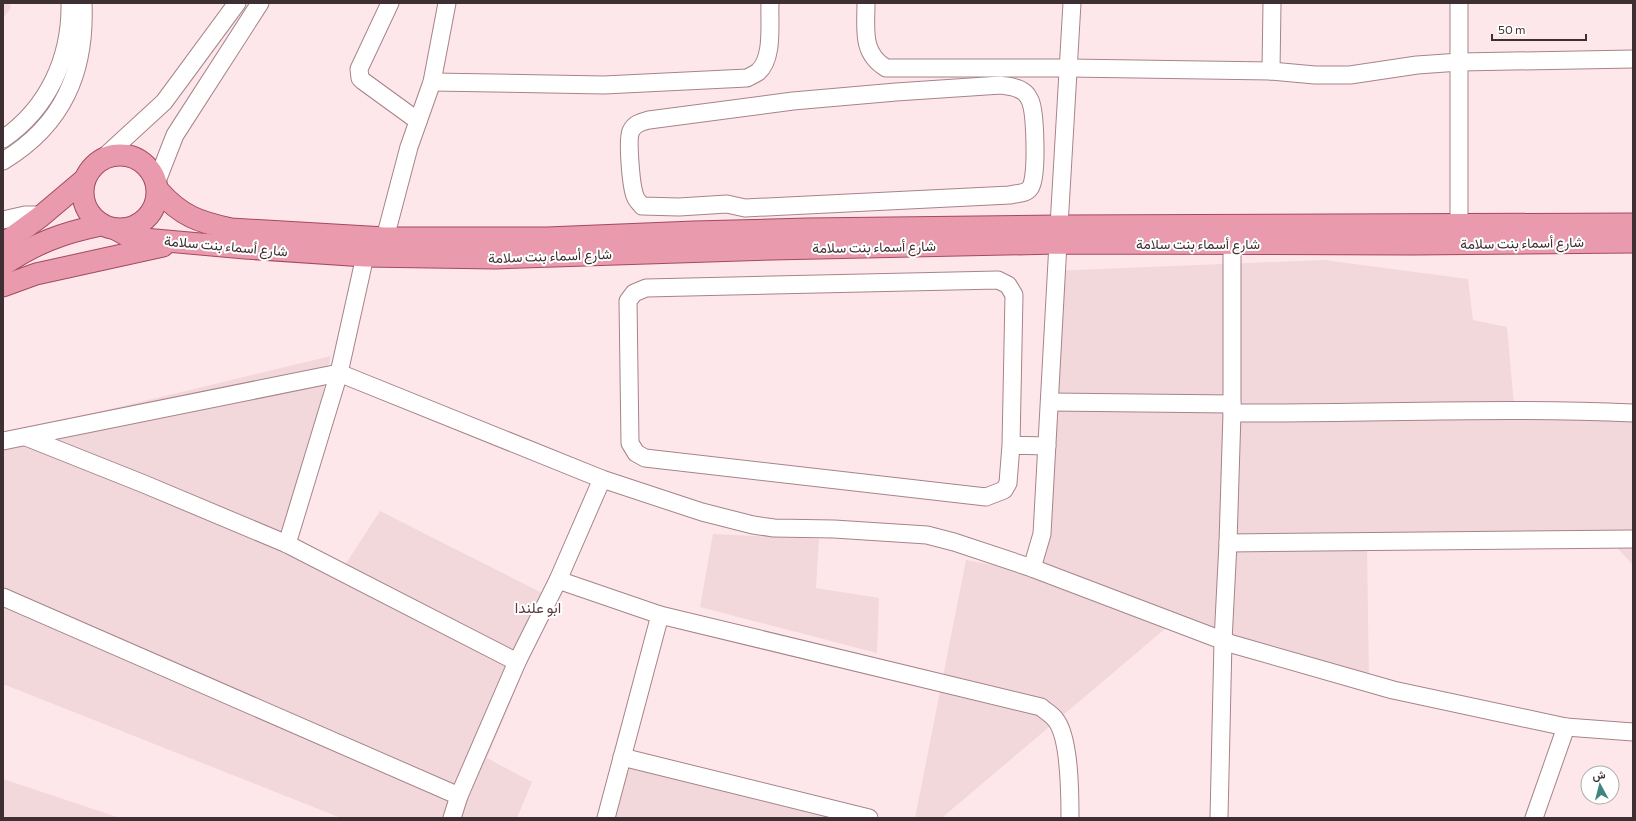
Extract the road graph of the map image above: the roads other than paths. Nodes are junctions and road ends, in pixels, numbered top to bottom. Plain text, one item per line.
1 (70, 3) edge
2 (83, 3) edge
3 (237, 3) edge
4 (260, 3) edge
5 (390, 3) edge
6 (447, 3) edge
7 (770, 3) edge
8 (866, 3) edge
9 (1072, 3) edge
10 (1272, 3) edge
11 (1459, 3) edge
12 (1633, 59) edge
13 (1460, 62) junction
14 (1069, 68) junction
15 (1271, 71) junction
16 (432, 82) junction
17 (418, 121) junction
18 (3, 139) edge
19 (1064, 149) junction
20 (1035, 151) junction
21 (102, 159) junction
22 (3, 161) edge
23 (85, 179) junction
24 (158, 186) junction
25 (43, 215) junction
26 (3, 220) edge
27 (1633, 224) edge
28 (1459, 225) junction
29 (109, 227) junction
30 (1059, 235) junction
31 (385, 238) junction
32 (1633, 242) edge
33 (178, 243) junction
34 (3, 244) edge
35 (1232, 244) junction
36 (364, 256) junction
37 (3, 265) edge
38 (3, 286) edge
39 (339, 373) junction
40 (1050, 402) junction
41 (1232, 408) junction
42 (1633, 414) edge
43 (26, 437) junction
44 (3, 441) edge
45 (1011, 445) junction
46 (1047, 446) junction
47 (602, 478) junction
48 (1633, 539) edge
49 (1228, 543) junction
50 (287, 544) junction
51 (1032, 568) junction
52 (558, 580) junction
53 (3, 597) edge
54 (660, 615) junction
55 (1223, 641) junction
56 (517, 662) junction
57 (1566, 727) junction
58 (1633, 732) edge
59 (622, 757) junction
60 (459, 796) junction
61 (452, 818) edge
62 (606, 818) edge
63 (869, 818) edge
64 (1070, 818) edge
65 (1219, 818) edge
66 (1534, 818) edge

1 - 18 street
2 - 22 street
3 - 21 street
4 - 24 street
5 - 17 street
6 - 16 street
7 - 16 street
8 - 14 street
9 - 14 street
10 - 15 street
11 - 13 street
12 - 13 street
13 - 15 street
13 - 28 street
14 - 15 street
14 - 19 street
16 - 17 street
17 - 31 street
19 - 20 street
19 - 30 street
20 - 20 street
21 - 23 main road
21 - 24 main road
23 - 25 main road
23 - 29 main road
24 - 29 main road
24 - 31 main road, شارع أسماء بنت سلامة
25 - 26 street
25 - 34 main road
27 - 28 main road, شارع أسماء بنت سلامة
28 - 30 main road, شارع أسماء بنت سلامة
29 - 33 main road, شارع أسماء بنت سلامة
29 - 37 main road
30 - 31 main road, شارع أسماء بنت سلامة
30 - 35 main road, شارع أسماء بنت سلامة
30 - 36 main road, شارع أسماء بنت سلامة
30 - 40 street
32 - 35 main road, شارع أسماء بنت سلامة
33 - 36 main road, شارع أسماء بنت سلامة
33 - 38 main road
35 - 41 street
36 - 39 street
39 - 43 street
39 - 47 street
39 - 50 street
40 - 41 street
40 - 46 street
41 - 42 street
41 - 49 street
43 - 44 street
43 - 50 street
45 - 45 street
45 - 46 street
46 - 51 street
47 - 51 street
47 - 52 street
48 - 49 street
49 - 55 street
50 - 56 street
51 - 55 street
52 - 54 street
52 - 56 street
53 - 60 street
54 - 59 street
54 - 64 street
55 - 57 street
55 - 65 street
56 - 60 street
57 - 58 street
57 - 66 street
59 - 62 street
59 - 63 street
60 - 61 street

